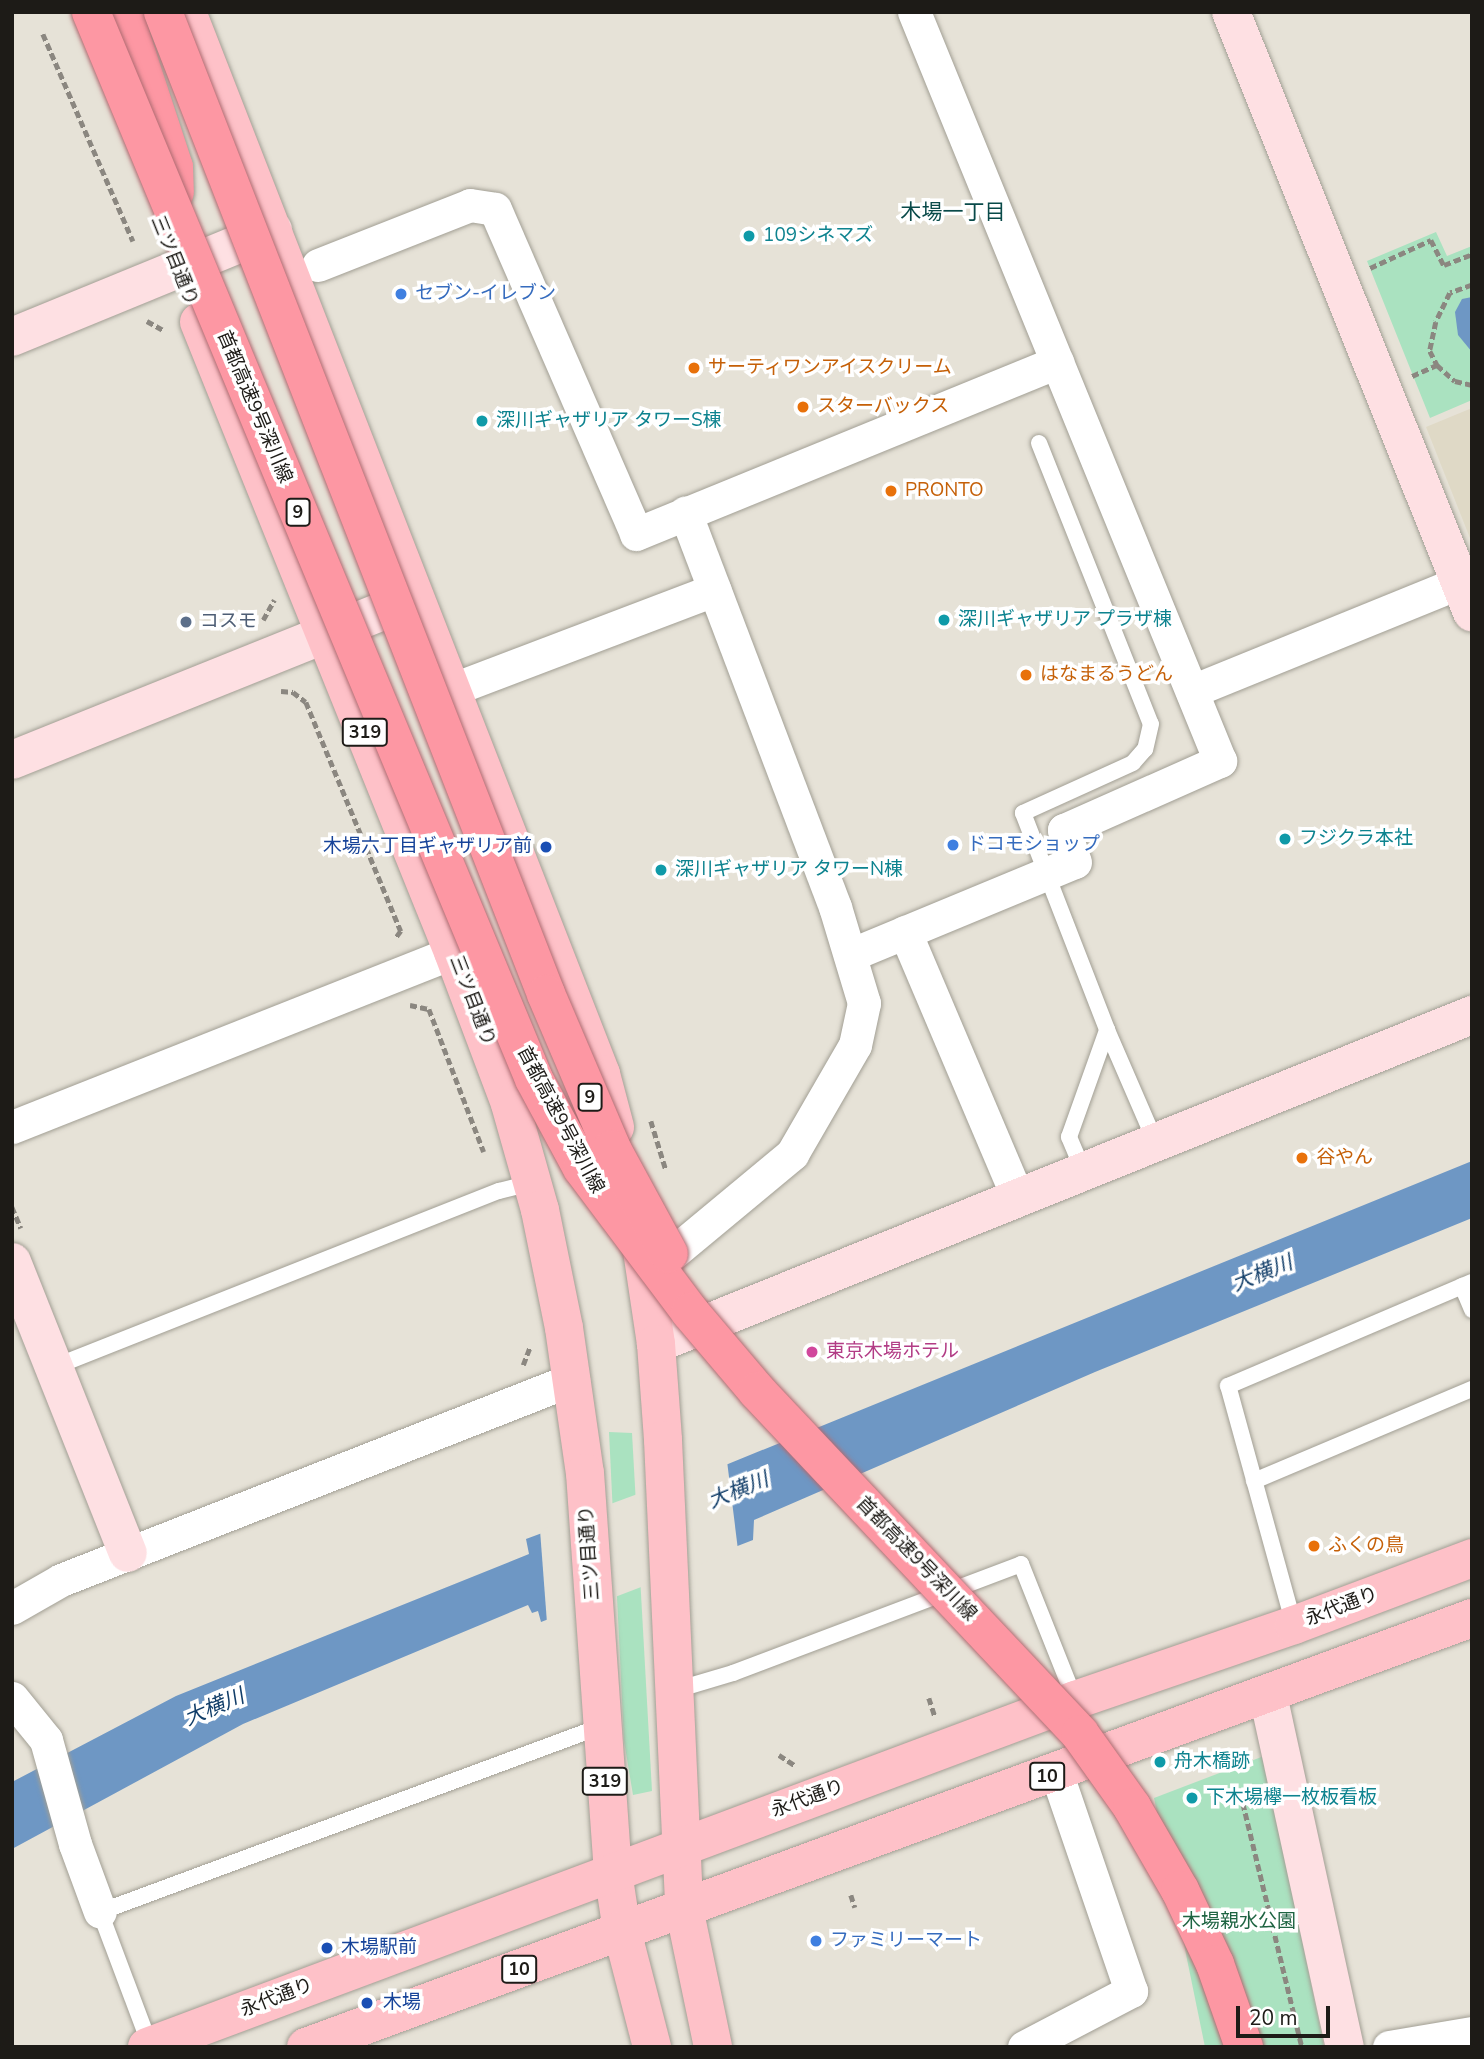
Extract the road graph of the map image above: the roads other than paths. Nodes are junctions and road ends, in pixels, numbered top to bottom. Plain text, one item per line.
1 (74, 12) edge
2 (91, 12) edge
3 (123, 12) edge
4 (163, 12) edge
5 (187, 12) edge
6 (914, 12) edge
7 (1231, 12) edge
8 (273, 230) junction
9 (318, 265) dead end
10 (178, 271) junction
11 (12, 337) edge
12 (1057, 362) junction
13 (1039, 443) dead end
14 (685, 513) junction
15 (714, 590) junction
16 (1466, 597) edge
17 (415, 598) junction
18 (326, 634) junction
19 (448, 691) junction
20 (1192, 691) junction
21 (12, 760) edge
22 (1047, 876) junction
23 (905, 932) junction
24 (453, 952) junction
25 (850, 955) junction
26 (1472, 1015) edge
27 (1107, 1030) junction
28 (12, 1127) edge
29 (1155, 1141) junction
30 (1083, 1170) junction
31 (532, 1183) junction
32 (1017, 1196) junction
33 (12, 1262) edge
34 (646, 1276) junction
35 (1467, 1284) edge
36 (20, 1303) edge
37 (1472, 1310) edge
38 (656, 1344) junction
39 (54, 1367) junction
40 (573, 1379) junction
41 (1472, 1390) edge
42 (1254, 1481) junction
43 (128, 1553) junction
44 (1472, 1558) edge
45 (12, 1608) edge
46 (1472, 1618) edge
47 (1294, 1625) junction
48 (676, 1690) junction
49 (1268, 1695) junction
50 (12, 1698) edge
51 (1075, 1700) junction
52 (602, 1726) junction
53 (1056, 1772) junction
54 (683, 1847) junction
55 (613, 1872) junction
56 (684, 1908) junction
57 (100, 1912) junction
58 (622, 1931) junction
59 (1472, 2034) edge
60 (148, 2046) edge
61 (306, 2047) edge
62 (652, 2047) edge
63 (713, 2047) edge
64 (1024, 2047) edge
65 (1245, 2047) edge
66 (1345, 2047) edge
67 (1389, 2047) edge

1 - 10 main road, 三ツ目通り / 319
2 - 65 highway, 首都高速9号深川線 / 9, bridge
3 - 10 highway
4 - 65 highway, 首都高速9号深川線 / 9, bridge
5 - 8 main road
6 - 12 street
7 - 16 street
8 - 10 street
8 - 17 main road
9 - 14 street
10 - 11 street
10 - 18 main road, 三ツ目通り / 319
12 - 14 street
12 - 20 street
13 - 22 lane
14 - 15 street
15 - 19 street
15 - 25 street
16 - 20 street
17 - 18 street
17 - 19 main road
18 - 21 street
18 - 24 main road, 三ツ目通り / 319
19 - 34 main road
20 - 22 street
22 - 23 street
22 - 27 lane
23 - 25 street
23 - 32 street
24 - 28 street
24 - 31 main road, 三ツ目通り / 319
25 - 34 street
26 - 29 street
27 - 29 lane
27 - 30 lane
29 - 30 street
30 - 32 street
31 - 39 lane
31 - 40 main road, 三ツ目通り / 319
32 - 38 street
33 - 36 street
34 - 38 main road
35 - 37 lane
35 - 42 lane
36 - 39 street
38 - 48 main road
39 - 43 street
40 - 43 street
40 - 52 main road, 三ツ目通り / 319
41 - 42 lane
42 - 47 lane
43 - 45 street
44 - 47 main road, 永代通り
46 - 49 main road, 10
47 - 51 main road, 永代通り
48 - 51 lane
48 - 54 main road
49 - 53 main road, 10
49 - 66 street
50 - 57 street
51 - 54 main road, 永代通り
52 - 55 main road, 三ツ目通り / 319
52 - 57 lane
53 - 56 main road, 10
53 - 64 street
54 - 55 main road, 永代通り
54 - 56 main road
55 - 58 main road, 三ツ目通り / 319
55 - 60 main road, 永代通り
56 - 58 main road, 10
56 - 63 main road
57 - 60 lane
58 - 61 main road, 10
58 - 62 main road, 三ツ目通り / 319
59 - 67 street

